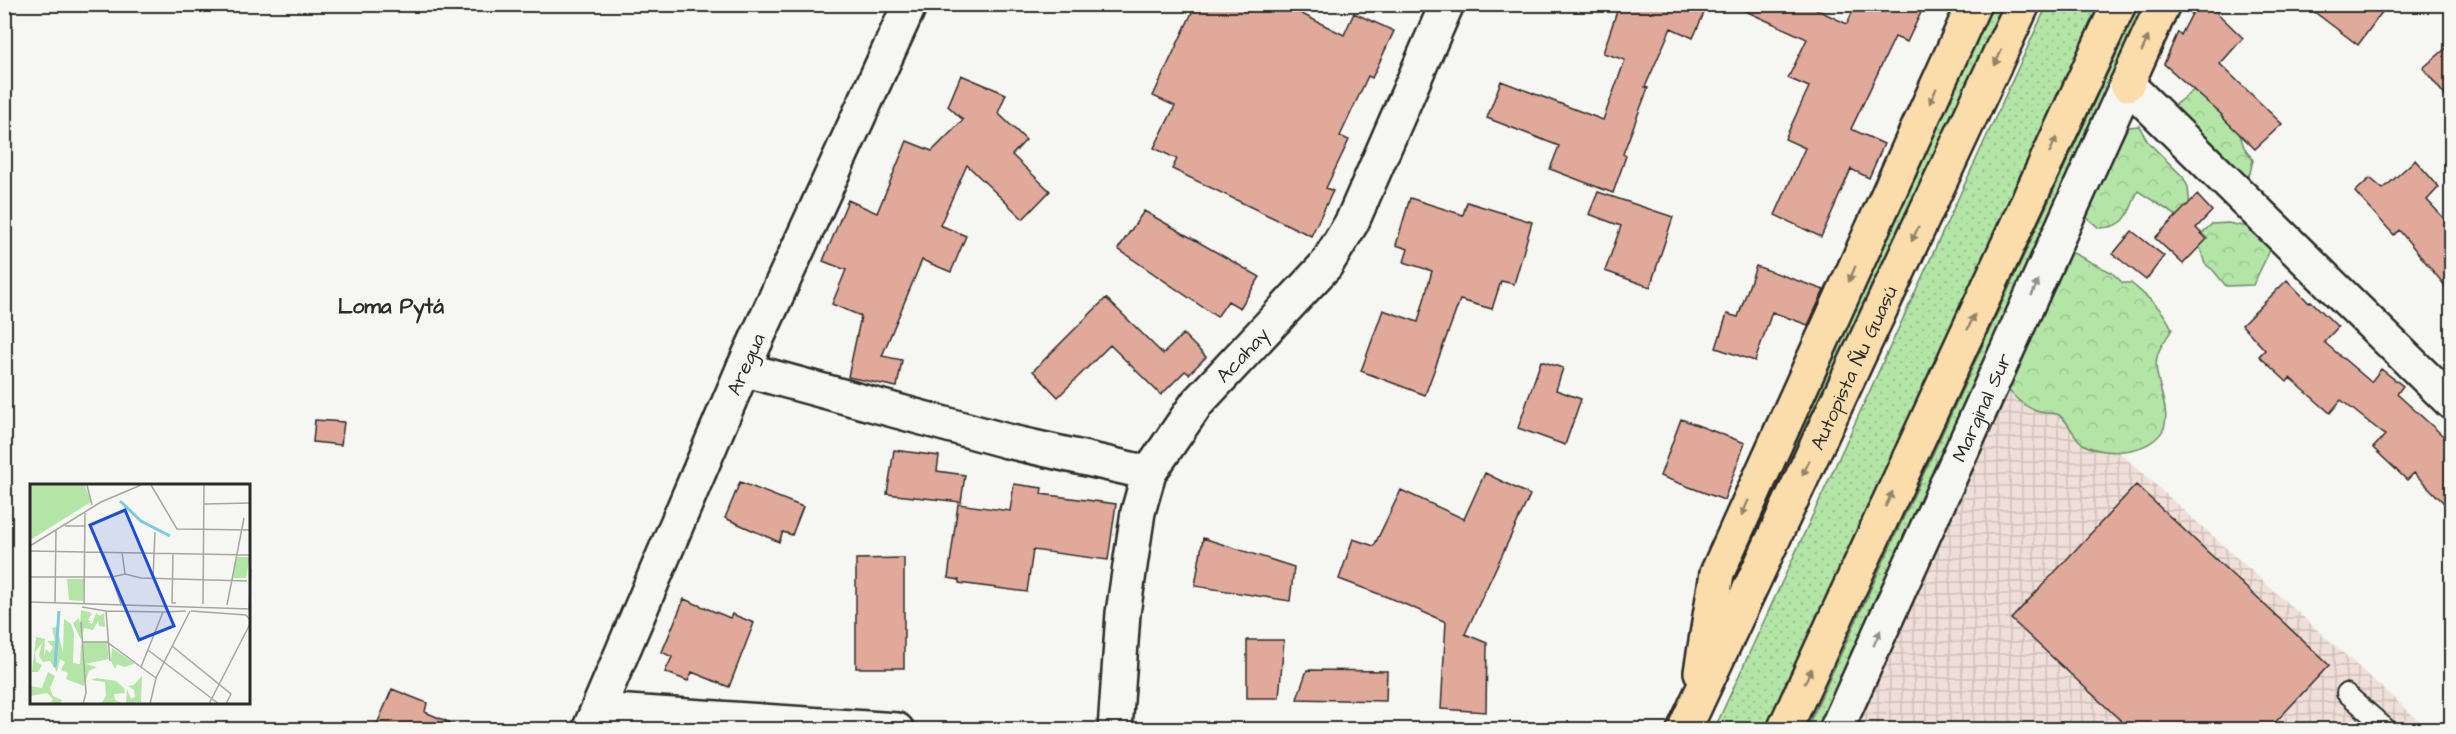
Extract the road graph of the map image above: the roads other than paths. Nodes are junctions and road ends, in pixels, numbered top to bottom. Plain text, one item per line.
1 (910, 4) edge
2 (1447, 4) edge
3 (1974, 4) edge
4 (2023, 4) edge
5 (2119, 4) edge
6 (2163, 4) edge
7 (2127, 84) junction
8 (743, 369) junction
9 (2451, 404) edge
10 (1149, 473) junction
11 (2346, 693) dead end
12 (1690, 716) edge
13 (594, 720) edge
14 (897, 729) edge
15 (1115, 729) edge
16 (1784, 729) edge
17 (1836, 729) edge
18 (2388, 729) edge

1 - 8 street, Aregua
2 - 10 street, Acahay
3 -> 12 highway
4 -> 12 highway, Autopista Ñu Guasú
16 -> 5 highway
7 -> 6 highway
7 - 9 street
17 -> 7 street, Marginal Sur
8 - 10 street
8 - 13 street, Aregua
10 - 15 street, Acahay
11 - 18 lane
13 - 14 street

